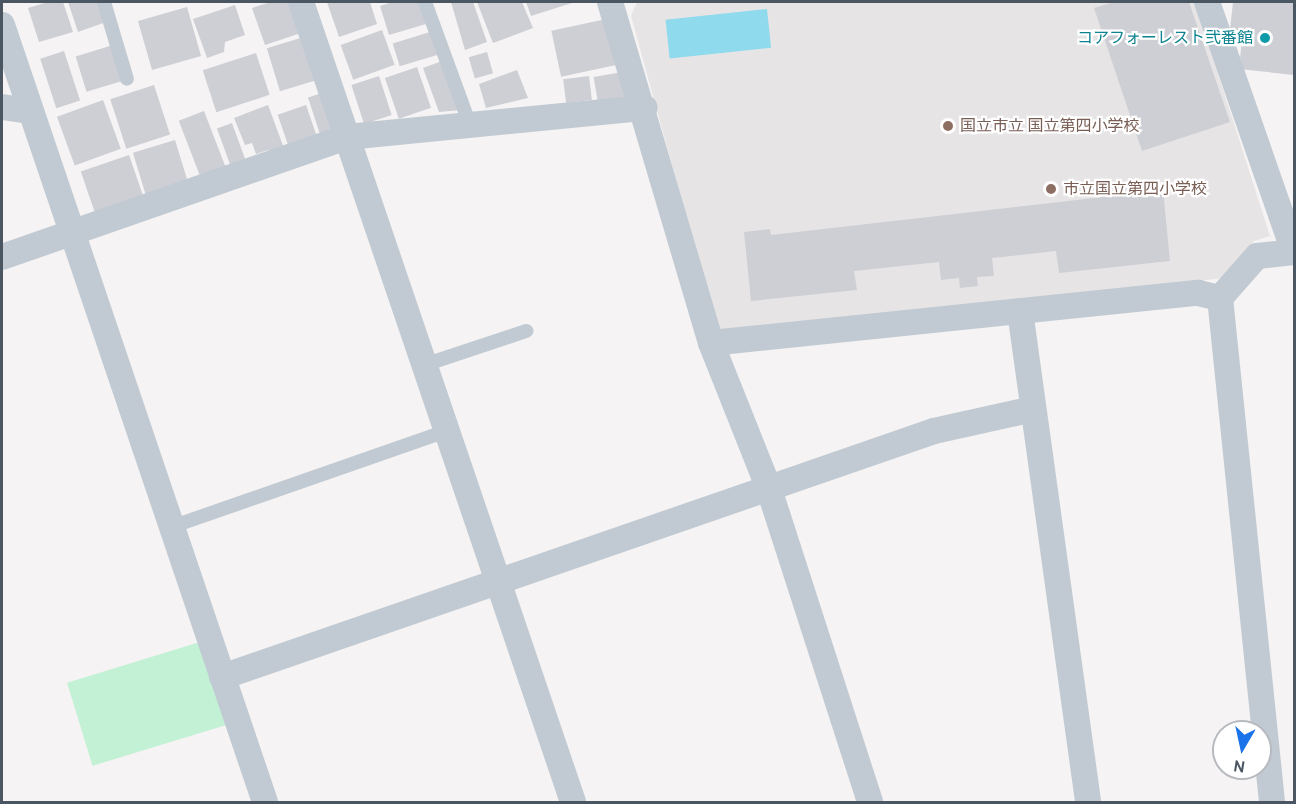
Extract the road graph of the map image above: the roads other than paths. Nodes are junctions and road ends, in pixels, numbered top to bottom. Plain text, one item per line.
1 (104, 2) edge
2 (302, 2) edge
3 (425, 2) edge
4 (610, 2) edge
5 (1207, 2) edge
6 (2, 25) edge
7 (127, 79) dead end
8 (2, 107) edge
9 (645, 108) junction
10 (31, 111) junction
11 (469, 123) junction
12 (346, 137) junction
13 (72, 234) junction
14 (1294, 252) edge
15 (2, 257) edge
16 (1220, 298) junction
17 (1020, 311) junction
18 (526, 331) dead end
19 (711, 343) junction
20 (424, 365) junction
21 (1032, 409) junction
22 (447, 431) junction
23 (769, 489) junction
24 (171, 527) junction
25 (497, 579) junction
26 (222, 677) junction
27 (265, 802) edge
28 (573, 802) edge
29 (870, 802) edge
30 (1088, 802) edge
31 (1272, 802) edge

1 - 7 lane
2 - 12 street
3 - 11 lane
4 - 9 street
5 - 14 street
6 - 10 street
8 - 10 street
9 - 11 street
9 - 19 street
10 - 13 street
11 - 12 street
12 - 13 street
12 - 20 street
13 - 15 street
13 - 24 street
14 - 16 street
16 - 17 street
16 - 31 street
17 - 19 street
17 - 21 street
18 - 20 lane
19 - 23 street
20 - 22 street
21 - 23 street
21 - 30 street
22 - 24 lane
22 - 25 street
23 - 25 street
23 - 29 street
24 - 26 street
25 - 26 street
25 - 28 street
26 - 27 street

